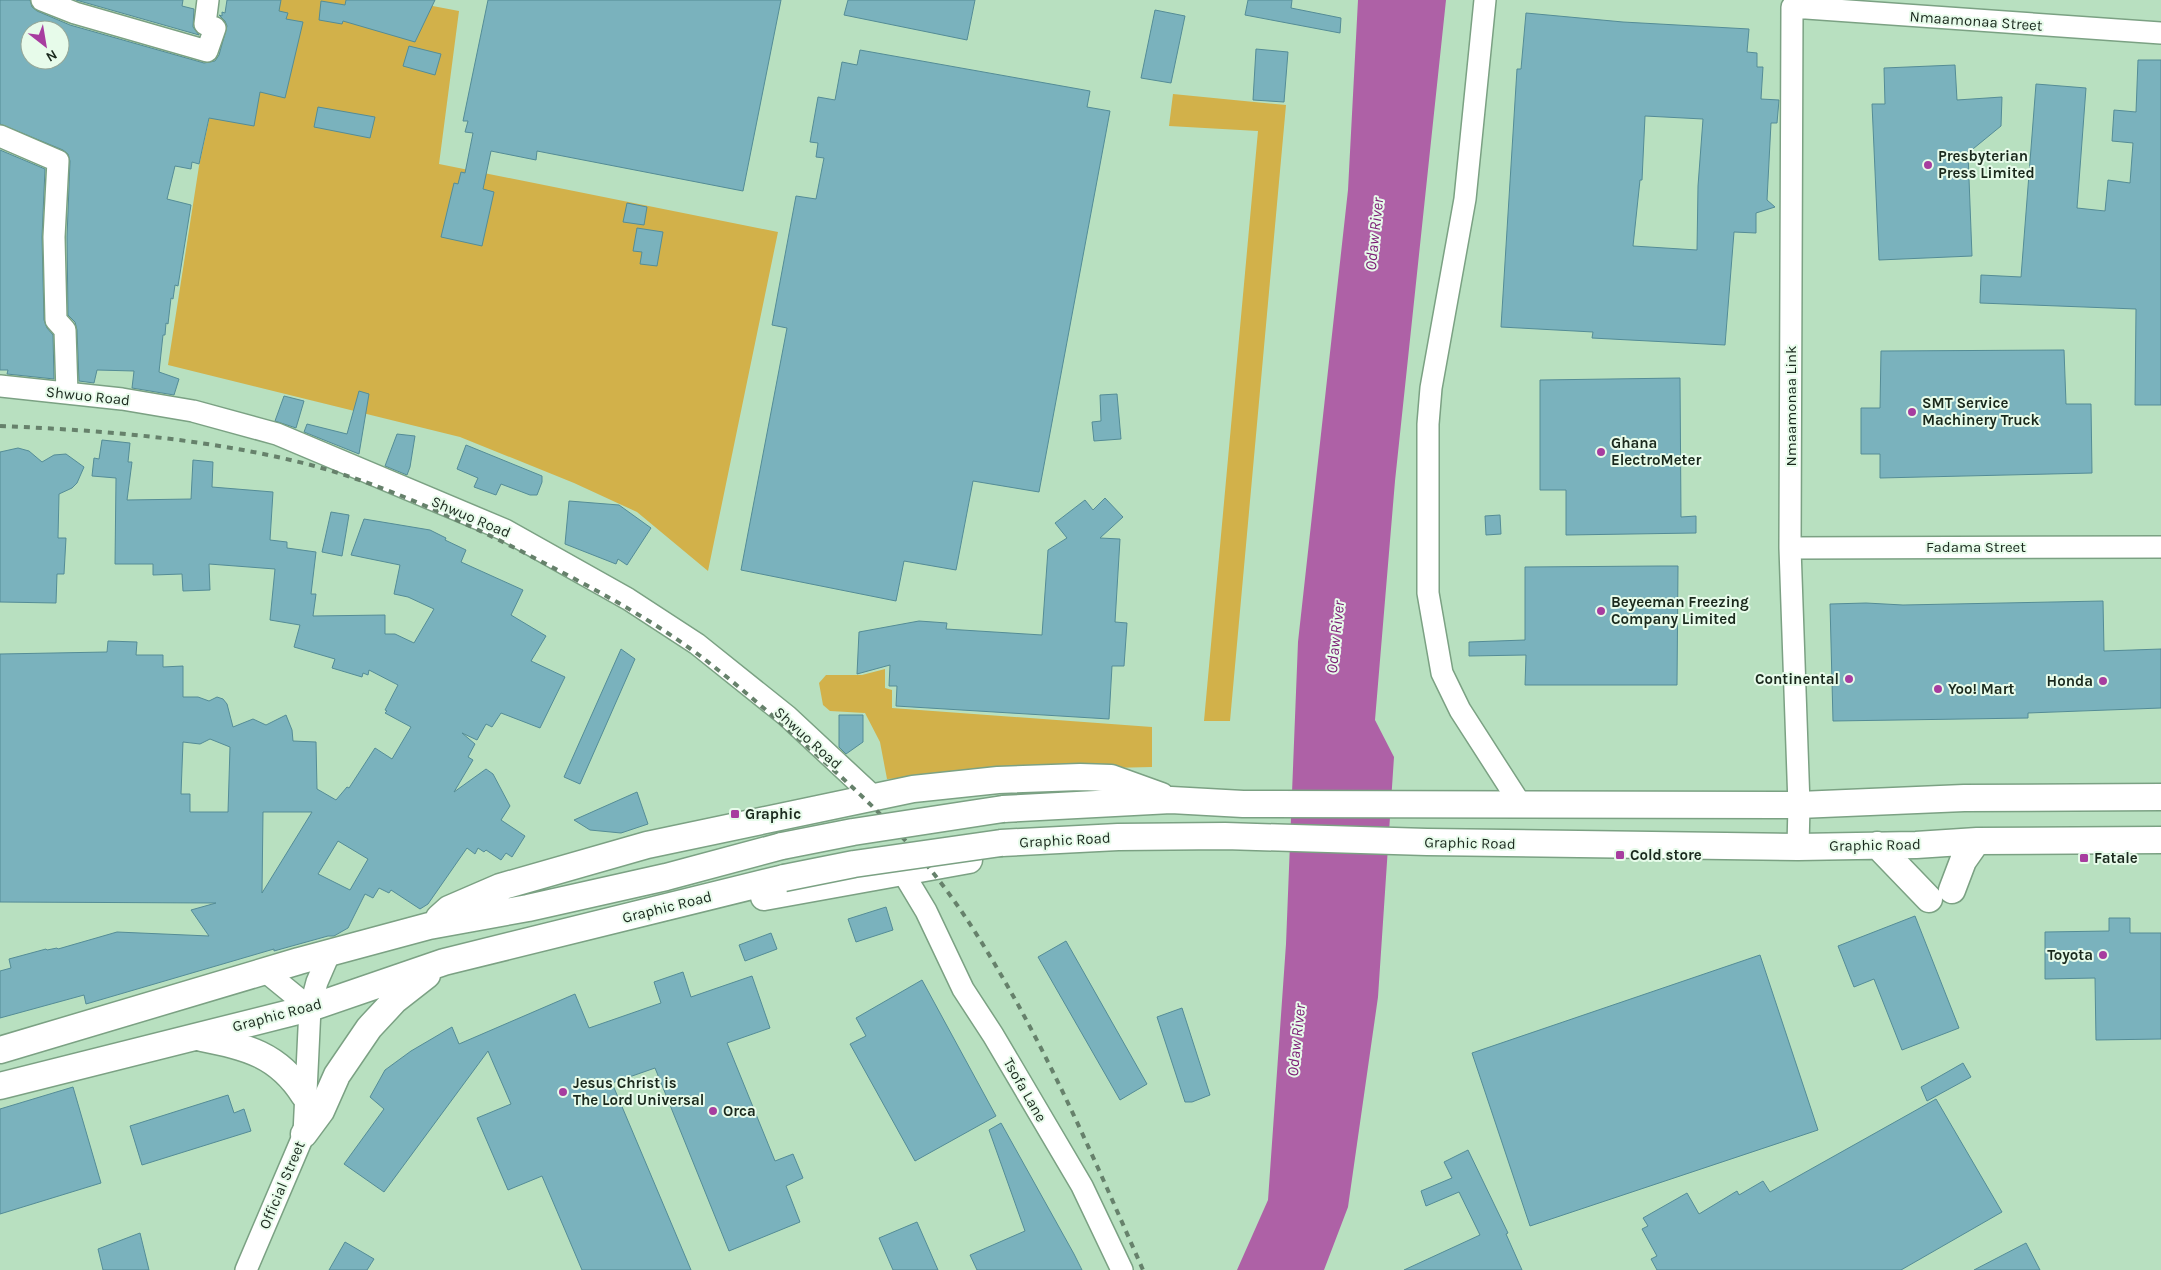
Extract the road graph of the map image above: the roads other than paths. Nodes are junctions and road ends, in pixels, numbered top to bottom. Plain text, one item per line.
1 (42, 0) edge
2 (1484, 0) edge
3 (207, 2) edge
4 (1792, 7) joint
5 (2161, 34) edge
6 (0, 136) edge
7 (0, 386) edge
8 (67, 393) junction
9 (2161, 547) edge
10 (1790, 548) junction
11 (874, 797) junction
12 (2161, 797) edge
13 (1171, 800) junction
14 (1521, 805) junction
15 (1800, 805) junction
16 (1118, 837) junction
17 (2161, 840) edge
18 (1977, 841) junction
19 (1877, 845) junction
20 (1798, 847) junction
21 (902, 871) junction
22 (429, 926) junction
23 (510, 946) junction
24 (330, 952) junction
25 (444, 962) junction
26 (266, 972) junction
27 (310, 1008) junction
28 (194, 1036) junction
29 (0, 1050) edge
30 (0, 1086) edge
31 (304, 1095) junction
32 (304, 1134) junction
33 (246, 1270) edge
34 (1122, 1270) edge

1 - 3 street
2 - 14 street
4 - 5 street, Nmaamonaa Street
4 - 10 street, Nmaamonaa Link
6 - 8 street
7 - 8 street, Shwuo Road
8 - 11 street, Shwuo Road
9 - 10 street, Fadama Street
10 - 15 street, Nmaamonaa Link
11 - 13 main road
11 - 22 main road
12 - 15 main road, Graphic Road
13 - 14 main road, Graphic Road
13 - 22 main road, Graphic Road, bridge
14 - 15 main road, Graphic Road
15 - 20 street, Nmaamonaa Link
16 - 20 main road, Graphic Road
16 - 21 main road
16 - 23 main road, Graphic Road, bridge
17 - 18 main road, Graphic Road
18 - 19 main road, Graphic Road
18 - 19 main road
19 - 20 main road, Graphic Road
21 - 23 main road
21 - 34 street, Tsofa Lane
22 - 24 main road, Graphic Road
23 - 25 main road, Graphic Road
24 - 26 main road, Graphic Road
24 - 27 street, Official Street
25 - 27 main road, Graphic Road
25 - 32 main road
26 - 27 street
26 - 29 main road, Graphic Road
27 - 28 main road, Graphic Road
27 - 31 street, Official Street
28 - 30 main road, Graphic Road
28 - 31 main road
31 - 32 street, Official Street
32 - 33 street, Official Street

